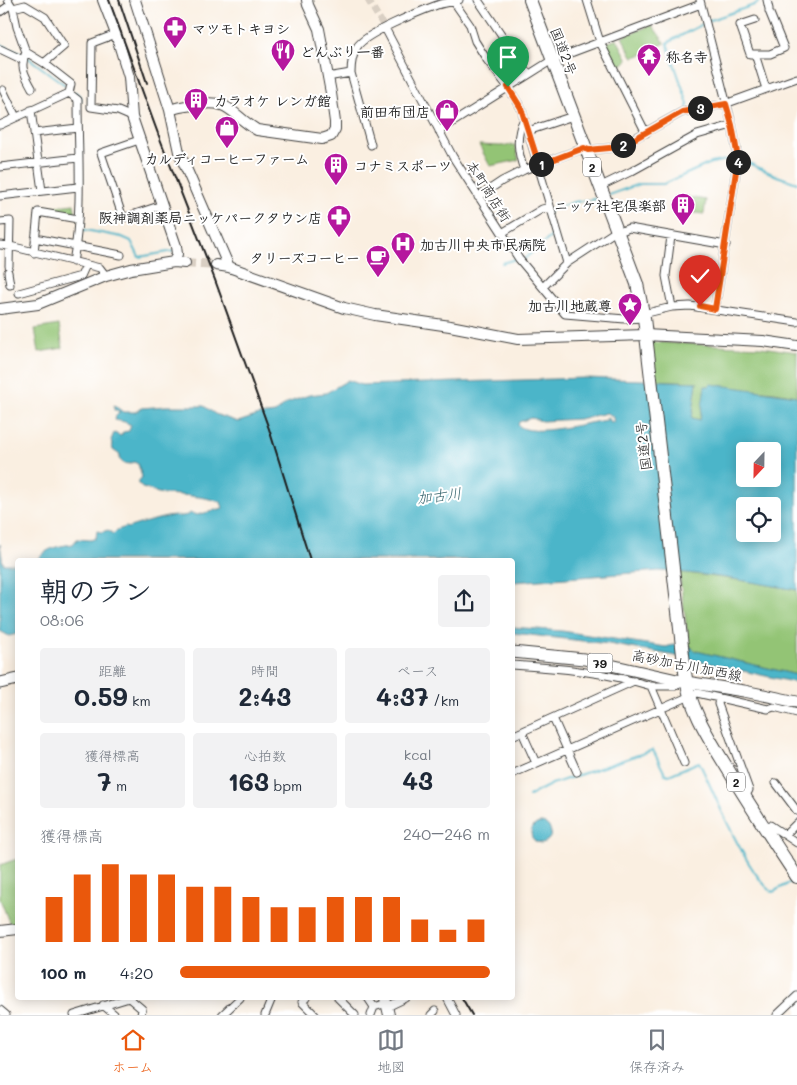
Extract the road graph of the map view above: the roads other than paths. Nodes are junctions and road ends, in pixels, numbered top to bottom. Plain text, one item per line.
1 (103, 0) edge
2 (135, 0) edge
3 (307, 0) edge
4 (478, 0) edge
5 (530, 0) edge
6 (586, 0) edge
7 (767, 0) edge
8 (457, 1) edge
9 (701, 2) edge
10 (439, 3) edge
11 (10, 4) edge
12 (0, 12) edge
13 (755, 20) dead end
14 (384, 28) junction
15 (116, 34) junction
16 (600, 42) junction
17 (0, 49) edge
18 (26, 52) junction
19 (755, 54) junction
20 (23, 60) junction
21 (552, 60) junction
22 (44, 63) junction
23 (351, 73) junction
24 (528, 74) junction
25 (327, 77) junction
26 (797, 78) edge
27 (508, 87) junction
28 (32, 88) dead end
29 (766, 89) junction
30 (3, 90) dead end
31 (69, 93) junction
32 (130, 100) junction
33 (726, 104) junction
34 (31, 110) junction
35 (170, 110) junction
36 (118, 111) junction
37 (573, 116) junction
38 (16, 117) junction
39 (132, 117) junction
40 (524, 119) junction
41 (0, 125) edge
42 (732, 125) junction
43 (78, 128) junction
44 (439, 131) junction
45 (528, 131) junction
46 (34, 133) junction
47 (646, 133) junction
48 (140, 140) junction
49 (371, 145) dead end
50 (584, 148) junction
51 (78, 158) junction
52 (38, 162) junction
53 (539, 165) junction
54 (0, 167) edge
55 (524, 170) junction
56 (599, 187) junction
57 (78, 188) junction
58 (42, 191) junction
59 (0, 196) edge
60 (478, 197) junction
61 (162, 205) junction
62 (551, 210) junction
63 (78, 219) junction
64 (0, 222) edge
65 (621, 230) junction
66 (502, 233) junction
67 (671, 236) junction
68 (36, 238) junction
69 (76, 245) junction
70 (726, 245) junction
71 (0, 246) edge
72 (10, 246) junction
73 (34, 253) junction
74 (121, 255) dead end
75 (73, 262) junction
76 (174, 262) junction
77 (185, 262) tunnel mouth
78 (567, 263) junction
79 (86, 265) junction
80 (216, 265) tunnel mouth
81 (229, 267) junction
82 (106, 276) junction
83 (0, 280) edge
84 (543, 287) junction
85 (19, 293) dead end
86 (672, 307) junction
87 (0, 309) edge
88 (715, 309) junction
89 (644, 316) junction
90 (797, 322) edge
91 (646, 338) junction
92 (797, 346) edge
93 (515, 652) edge
94 (515, 665) edge
95 (685, 677) junction
96 (15, 680) edge
97 (634, 681) junction
98 (0, 683) edge
99 (651, 686) junction
100 (689, 696) junction
101 (719, 698) junction
102 (797, 702) edge
103 (661, 709) junction
104 (797, 712) edge
105 (553, 718) junction
106 (522, 732) junction
107 (515, 735) edge
108 (568, 749) junction
109 (536, 763) junction
110 (684, 763) dead end
111 (577, 772) dead end
112 (515, 773) edge
113 (776, 783) dead end
114 (746, 798) junction
115 (797, 812) edge
116 (797, 822) edge
117 (764, 828) junction
118 (785, 835) junction
119 (797, 843) edge
120 (797, 877) edge
121 (15, 928) edge
122 (0, 931) edge
123 (797, 996) edge
124 (122, 1000) edge
125 (131, 1000) edge
126 (238, 1000) edge
127 (271, 1000) edge
128 (304, 1000) edge
129 (340, 1000) edge
130 (369, 1000) edge
131 (401, 1000) edge
132 (448, 1000) edge
133 (103, 1005) junction
134 (387, 1006) edge
135 (374, 1007) junction
136 (0, 1010) edge
137 (782, 1013) edge
138 (6, 1015) edge
139 (74, 1015) edge
140 (115, 1015) edge
141 (141, 1015) edge
142 (222, 1015) edge
143 (265, 1015) edge
144 (315, 1015) edge
145 (355, 1015) edge
146 (371, 1015) edge
147 (456, 1015) edge

1 - 15 street
2 - 35 street
3 - 25 street
4 - 24 street
5 - 21 highway, 国道2号 / 2
6 - 16 street
7 - 19 street
8 - 10 street
8 - 27 street
9 - 16 street
9 - 33 street
10 - 14 street
11 - 12 street
11 - 18 street
11 - 22 street
13 - 19 street
14 - 23 street
14 - 44 street, 本町商店街
15 - 32 street
15 - 36 street
16 - 21 street
16 - 47 street
17 - 20 street
18 - 20 street
18 - 22 street
19 - 29 street
20 - 28 street
21 - 24 street
21 - 37 highway, 国道2号 / 2
22 - 31 street
23 - 25 street
23 - 49 street
24 - 27 street
25 - 35 street
26 - 29 street
27 - 40 street
27 - 44 street
29 - 33 street
30 - 38 street
31 - 34 street
31 - 43 street
32 - 36 street
32 - 39 street
33 - 42 street
33 - 47 street
34 - 38 street
34 - 46 street
35 - 81 street
36 - 39 street
37 - 45 street
37 - 50 highway, 国道2号 / 2
38 - 41 street
39 - 48 street
40 - 45 street
40 - 55 street
42 - 56 street
42 - 70 street
43 - 46 street
43 - 51 street
44 - 60 street, 本町商店街
45 - 53 street
46 - 52 street
47 - 50 street
48 - 61 street
48 - 61 street
50 - 53 street
50 - 56 highway, 国道2号 / 2
51 - 52 street
51 - 57 street
52 - 54 street
52 - 58 street
53 - 55 street
53 - 62 street
55 - 60 street
56 - 65 highway, 国道2号 / 2
57 - 58 street
57 - 63 street
58 - 59 street
60 - 66 street, 本町商店街
61 - 76 street
62 - 66 street
62 - 78 street
63 - 68 street
63 - 69 street
64 - 72 street
65 - 67 street
65 - 78 street
65 - 89 highway, 国道2号 / 2
66 - 84 street, 本町商店街
67 - 70 street
67 - 86 street
68 - 69 street
68 - 73 street
69 - 74 street
69 - 75 street
70 - 88 street
71 - 72 street
72 - 73 street
72 - 83 street
73 - 75 street
75 - 79 street
76 - 77 street
76 - 82 street
78 - 84 street
79 - 82 street
79 - 85 street
80 - 81 street
81 - 91 street
82 - 87 street
84 - 89 street, 本町商店街
86 - 88 street, 本町商店街
86 - 89 street, 本町商店街
88 - 90 street, 本町商店街
89 - 91 highway, 国道2号 / 2
91 - 92 street
91 - 95 highway, 国道2号 / 2
93 - 95 main road, 高砂加古川加西線 / 79
94 - 97 street
95 - 99 street
95 - 100 highway, 国道2号 / 2
95 - 102 main road, 高砂加古川加西線 / 79
96 - 98 main road
97 - 99 street
97 - 105 street
99 - 103 street
100 - 101 street
100 - 103 street
100 - 114 highway, 国道2号 / 2
101 - 104 street
101 - 114 street
103 - 108 street
103 - 110 street
105 - 106 street
105 - 108 street
106 - 107 street
106 - 109 street
108 - 109 street
108 - 111 street
109 - 112 street
113 - 115 street
114 - 117 highway, 国道2号 / 2
116 - 118 street
117 - 118 street
117 - 120 highway, 国道2号 / 2
118 - 119 street
121 - 122 street
123 - 137 street
124 - 133 street
125 - 141 street
126 - 142 street
127 - 143 street
128 - 144 street
129 - 145 street
130 - 135 street
131 - 134 street
132 - 147 street
133 - 139 street
133 - 140 street
134 - 135 street
135 - 146 street
136 - 138 street

